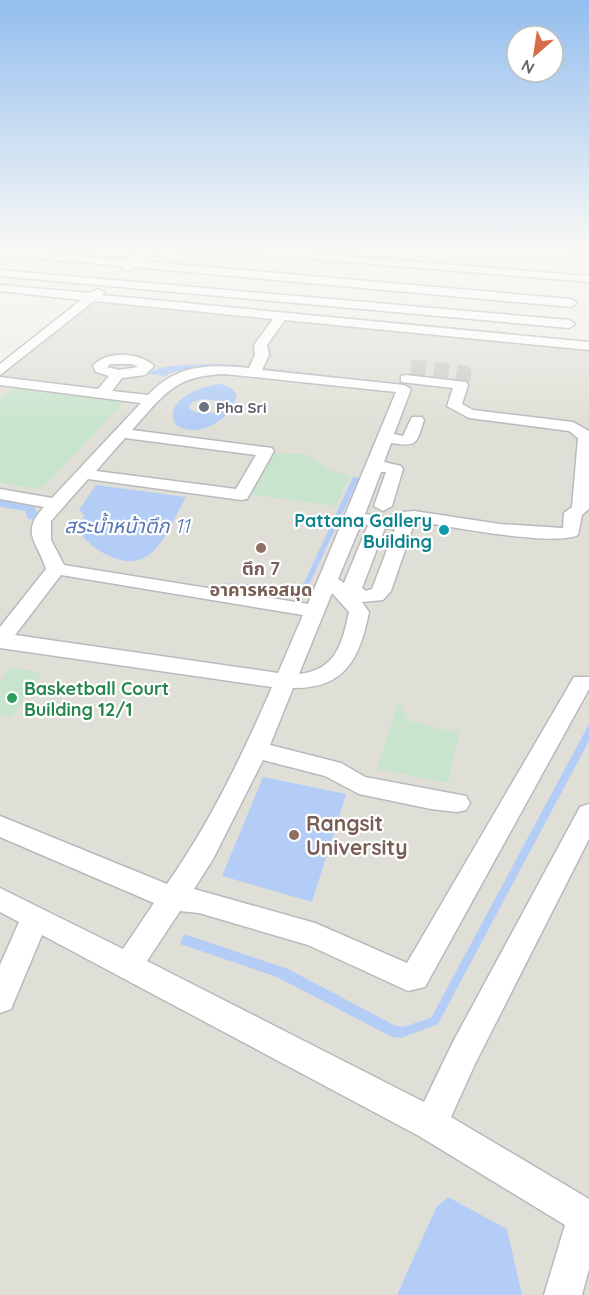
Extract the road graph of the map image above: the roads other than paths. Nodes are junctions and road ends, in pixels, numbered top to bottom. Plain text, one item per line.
1 (82, 305) edge
2 (161, 305) edge
3 (361, 305) edge
4 (571, 305) edge
5 (280, 318) junction
6 (502, 318) junction
7 (569, 324) junction
8 (496, 337) junction
9 (563, 346) junction
10 (589, 348) edge
11 (279, 361) dead end
12 (309, 365) dead end
13 (257, 368) junction
14 (0, 371) edge
15 (118, 374) dead end
16 (320, 377) junction
17 (407, 378) junction
18 (6, 382) edge
19 (0, 393) edge
20 (102, 394) junction
21 (151, 400) junction
22 (417, 420) dead end
23 (581, 428) edge
24 (119, 433) junction
25 (386, 438) junction
26 (409, 441) junction
27 (375, 466) junction
28 (395, 469) junction
29 (84, 474) junction
30 (0, 494) edge
31 (56, 504) junction
32 (381, 513) junction
33 (354, 518) junction
34 (405, 525) junction
35 (56, 569) junction
36 (327, 579) junction
37 (314, 610) junction
38 (1, 640) edge
39 (587, 678) edge
40 (287, 680) junction
41 (256, 750) junction
42 (457, 802) dead end
43 (589, 814) edge
44 (0, 826) edge
45 (173, 899) junction
46 (3, 900) edge
47 (35, 917) junction
48 (128, 966) junction
49 (0, 999) edge
50 (431, 1124) junction
51 (587, 1218) edge
52 (563, 1295) edge

1 - 14 street
2 - 5 street
3 - 6 street
4 - 7 street
5 - 8 street
5 - 9 street
5 - 13 street
6 - 7 street
6 - 8 street
7 - 9 street
8 - 9 street
9 - 10 street
11 - 13 street
12 - 16 street
13 - 16 street
13 - 21 street
15 - 20 street
16 - 17 street
17 - 23 street
17 - 25 street
18 - 19 street
18 - 20 street
20 - 21 street
21 - 24 street
22 - 26 street
23 - 34 street
24 - 29 street
24 - 29 street
25 - 26 street
25 - 27 street
26 - 28 street
27 - 28 street
27 - 33 street
28 - 32 street
29 - 31 street
30 - 31 street
31 - 35 street
32 - 33 street
32 - 34 street
32 - 34 street
33 - 36 street
35 - 37 street
35 - 38 street
36 - 37 street
36 - 40 street
37 - 40 street
38 - 40 street
39 - 45 street
40 - 41 street
41 - 42 street
41 - 45 street
43 - 50 street
44 - 45 street
45 - 48 street
46 - 47 street
47 - 48 street
47 - 49 street
48 - 50 street
50 - 51 street
51 - 52 street

